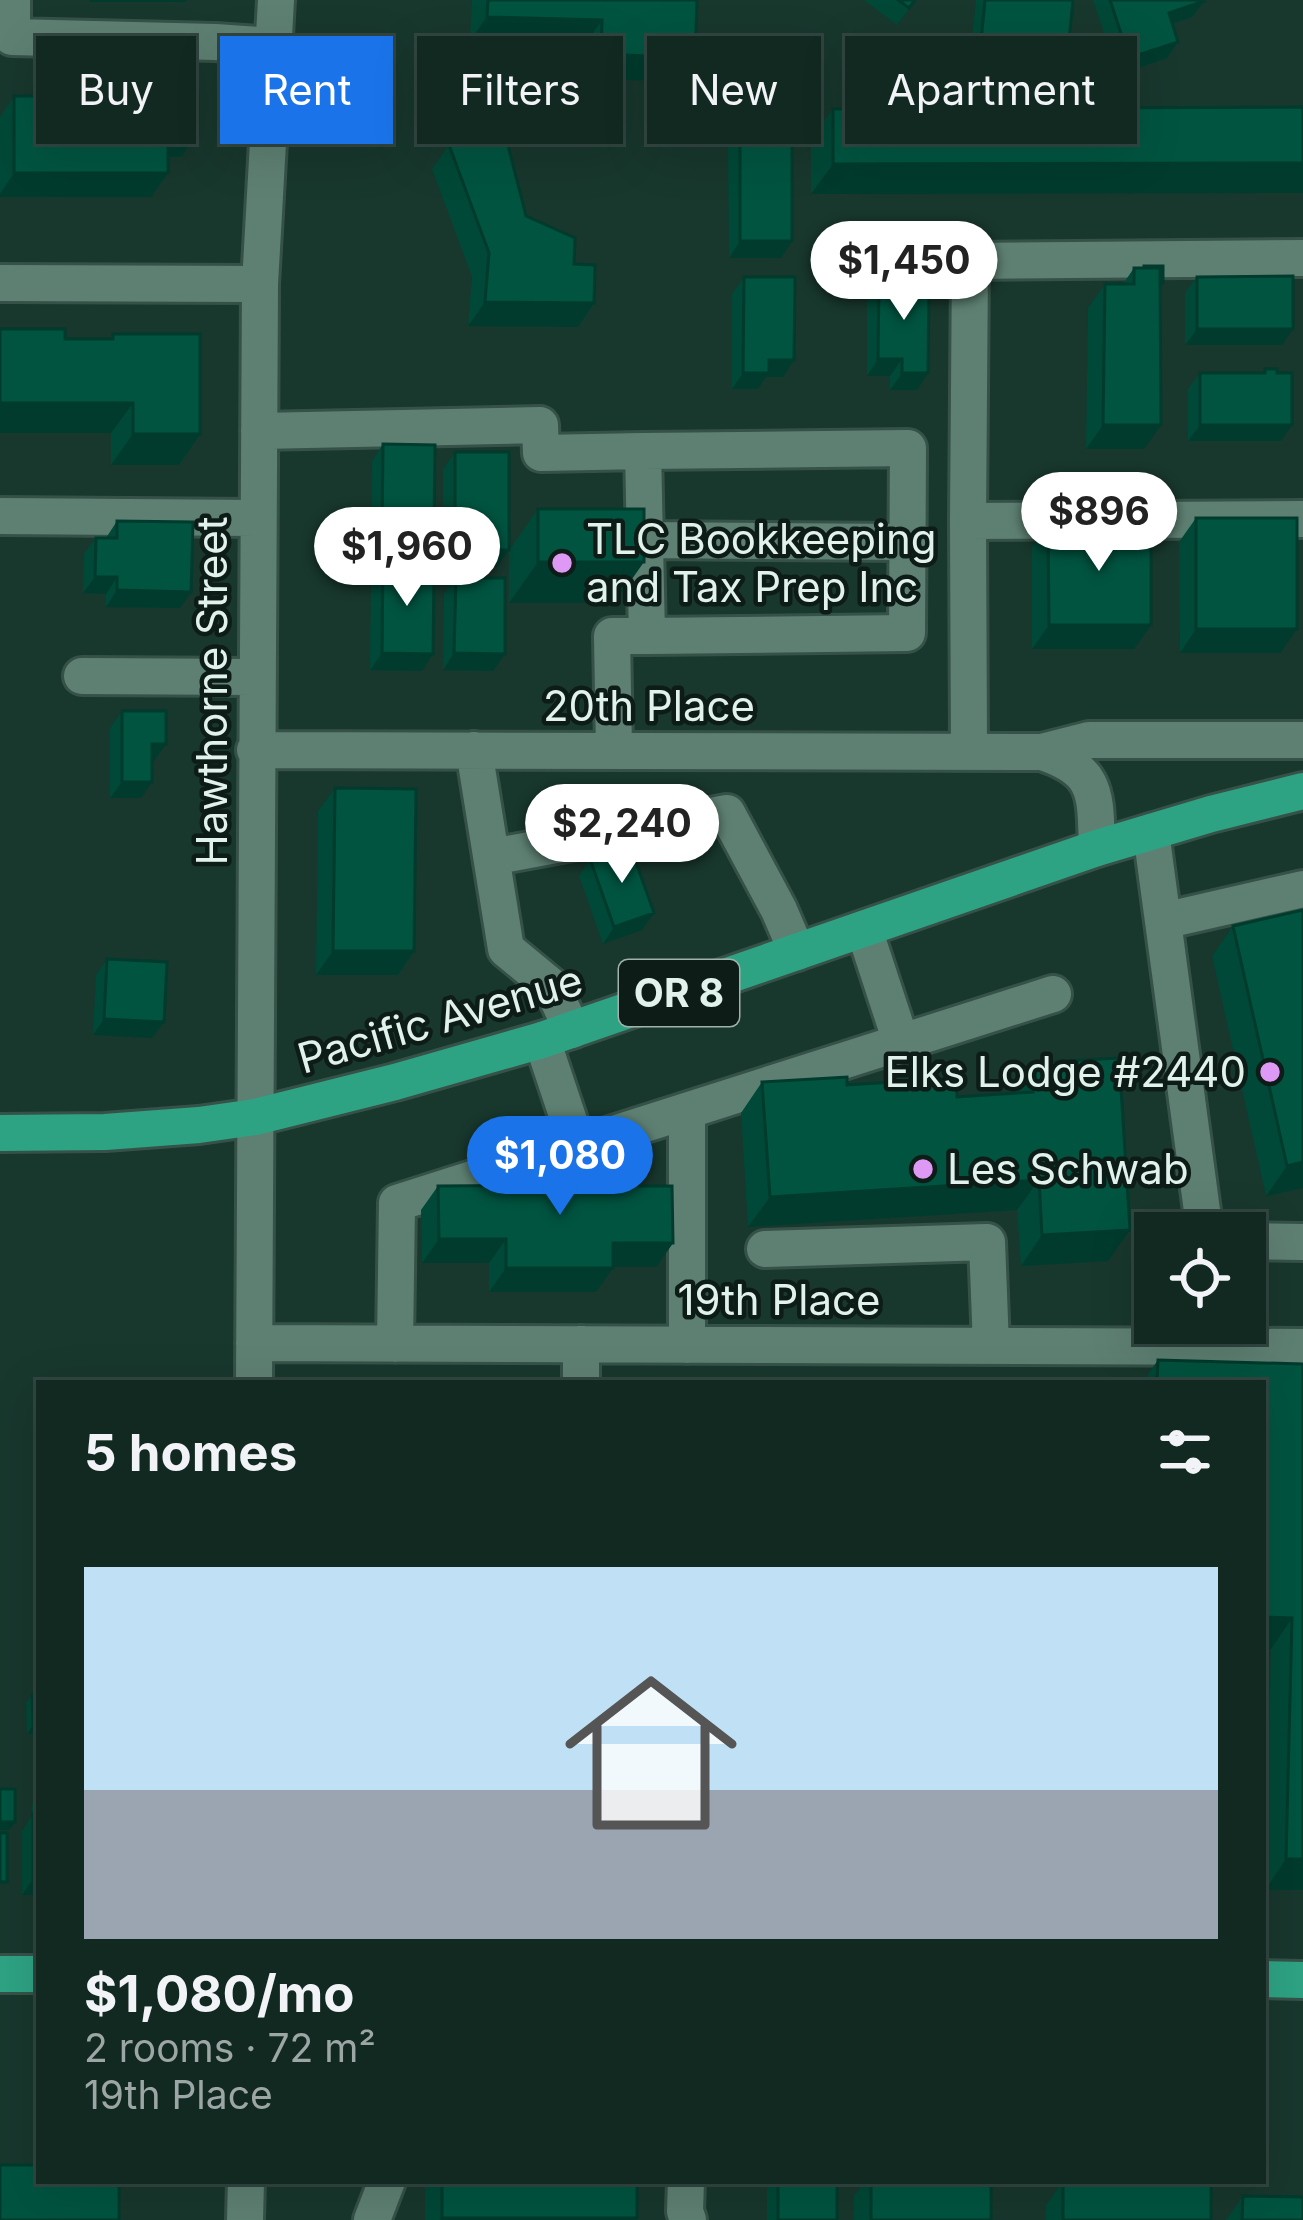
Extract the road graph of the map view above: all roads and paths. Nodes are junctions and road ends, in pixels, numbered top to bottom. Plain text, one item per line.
1 (12, 0) edge
2 (277, 0) edge
3 (275, 36) edge
4 (220, 42) edge
5 (268, 144) edge
6 (1303, 258) edge
7 (851, 262) dead end
8 (970, 262) junction
9 (0, 283) edge
10 (260, 284) junction
11 (259, 430) junction
12 (643, 451) junction
13 (0, 516) edge
14 (258, 518) junction
15 (1303, 519) edge
16 (968, 521) junction
17 (645, 540) junction
18 (910, 542) junction
19 (646, 636) junction
20 (82, 676) dead end
21 (256, 676) junction
22 (1303, 740) edge
23 (255, 750) junction
24 (474, 750) junction
25 (614, 750) junction
26 (705, 751) junction
27 (969, 752) junction
28 (1042, 752) junction
29 (1303, 791) edge
30 (727, 813) junction
31 (1150, 832) junction
32 (1097, 848) junction
33 (492, 857) junction
34 (1303, 889) edge
35 (1162, 921) junction
36 (864, 929) junction
37 (797, 952) junction
38 (1052, 994) dead end
39 (557, 1035) junction
40 (901, 1042) junction
41 (687, 1112) junction
42 (255, 1117) junction
43 (0, 1132) edge
44 (578, 1148) junction
45 (1202, 1212) edge
46 (1266, 1241) edge
47 (1303, 1242) edge
48 (765, 1249) dead end
49 (254, 1343) junction
50 (395, 1344) junction
51 (581, 1344) junction
52 (687, 1345) junction
53 (991, 1346) junction
54 (1303, 1347) edge
55 (254, 1380) edge
56 (581, 1380) edge
57 (0, 1974) edge
58 (36, 1974) edge
59 (1266, 1979) edge
60 (1303, 1980) edge
61 (246, 2184) edge
62 (386, 2184) edge
63 (686, 2184) edge
64 (245, 2220) edge
65 (372, 2220) edge
66 (688, 2220) edge

1 - 4 street
2 - 3 street, Hawthorne Street
5 - 10 street, Hawthorne Street
6 - 8 street
7 - 8 street
8 - 16 street
9 - 10 street
10 - 11 street, Hawthorne Street
11 - 12 street
11 - 14 street, Hawthorne Street
12 - 17 street
12 - 18 street
13 - 14 street
14 - 21 street, Hawthorne Street
15 - 16 street
16 - 27 street
17 - 18 street
17 - 19 street
18 - 19 street
19 - 25 street
20 - 21 street
21 - 23 street, Hawthorne Street
22 - 28 street, 20th Place
23 - 24 street, 20th Place
23 - 42 street, Hawthorne Street
24 - 25 street, 20th Place
24 - 33 street
25 - 26 street, 20th Place
26 - 27 street, 20th Place
26 - 30 street
27 - 28 street, 20th Place
28 - 32 street
29 - 31 main road, Pacific Avenue / OR 8
30 - 33 street
30 - 37 street
31 - 32 main road, Pacific Avenue / OR 8
31 - 35 street
32 - 36 main road, Pacific Avenue / OR 8
33 - 39 street
34 - 35 street
35 - 45 street
36 - 37 main road, Pacific Avenue / OR 8
36 - 40 street
37 - 39 main road, Pacific Avenue / OR 8
38 - 40 street
39 - 42 main road, Pacific Avenue / OR 8
39 - 44 street
40 - 41 street
41 - 44 street
41 - 52 street
42 - 43 main road, Pacific Avenue / OR 8
42 - 49 street, Hawthorne Street
44 - 50 street
46 - 47 street
48 - 53 street
49 - 50 street, 19th Place
49 - 55 street, Hawthorne Street
50 - 51 street, 19th Place
51 - 52 street, 19th Place
51 - 56 street
52 - 53 street, 19th Place
53 - 54 street, 19th Place
57 - 58 main road
59 - 60 main road
61 - 64 street
62 - 65 street
63 - 66 street

